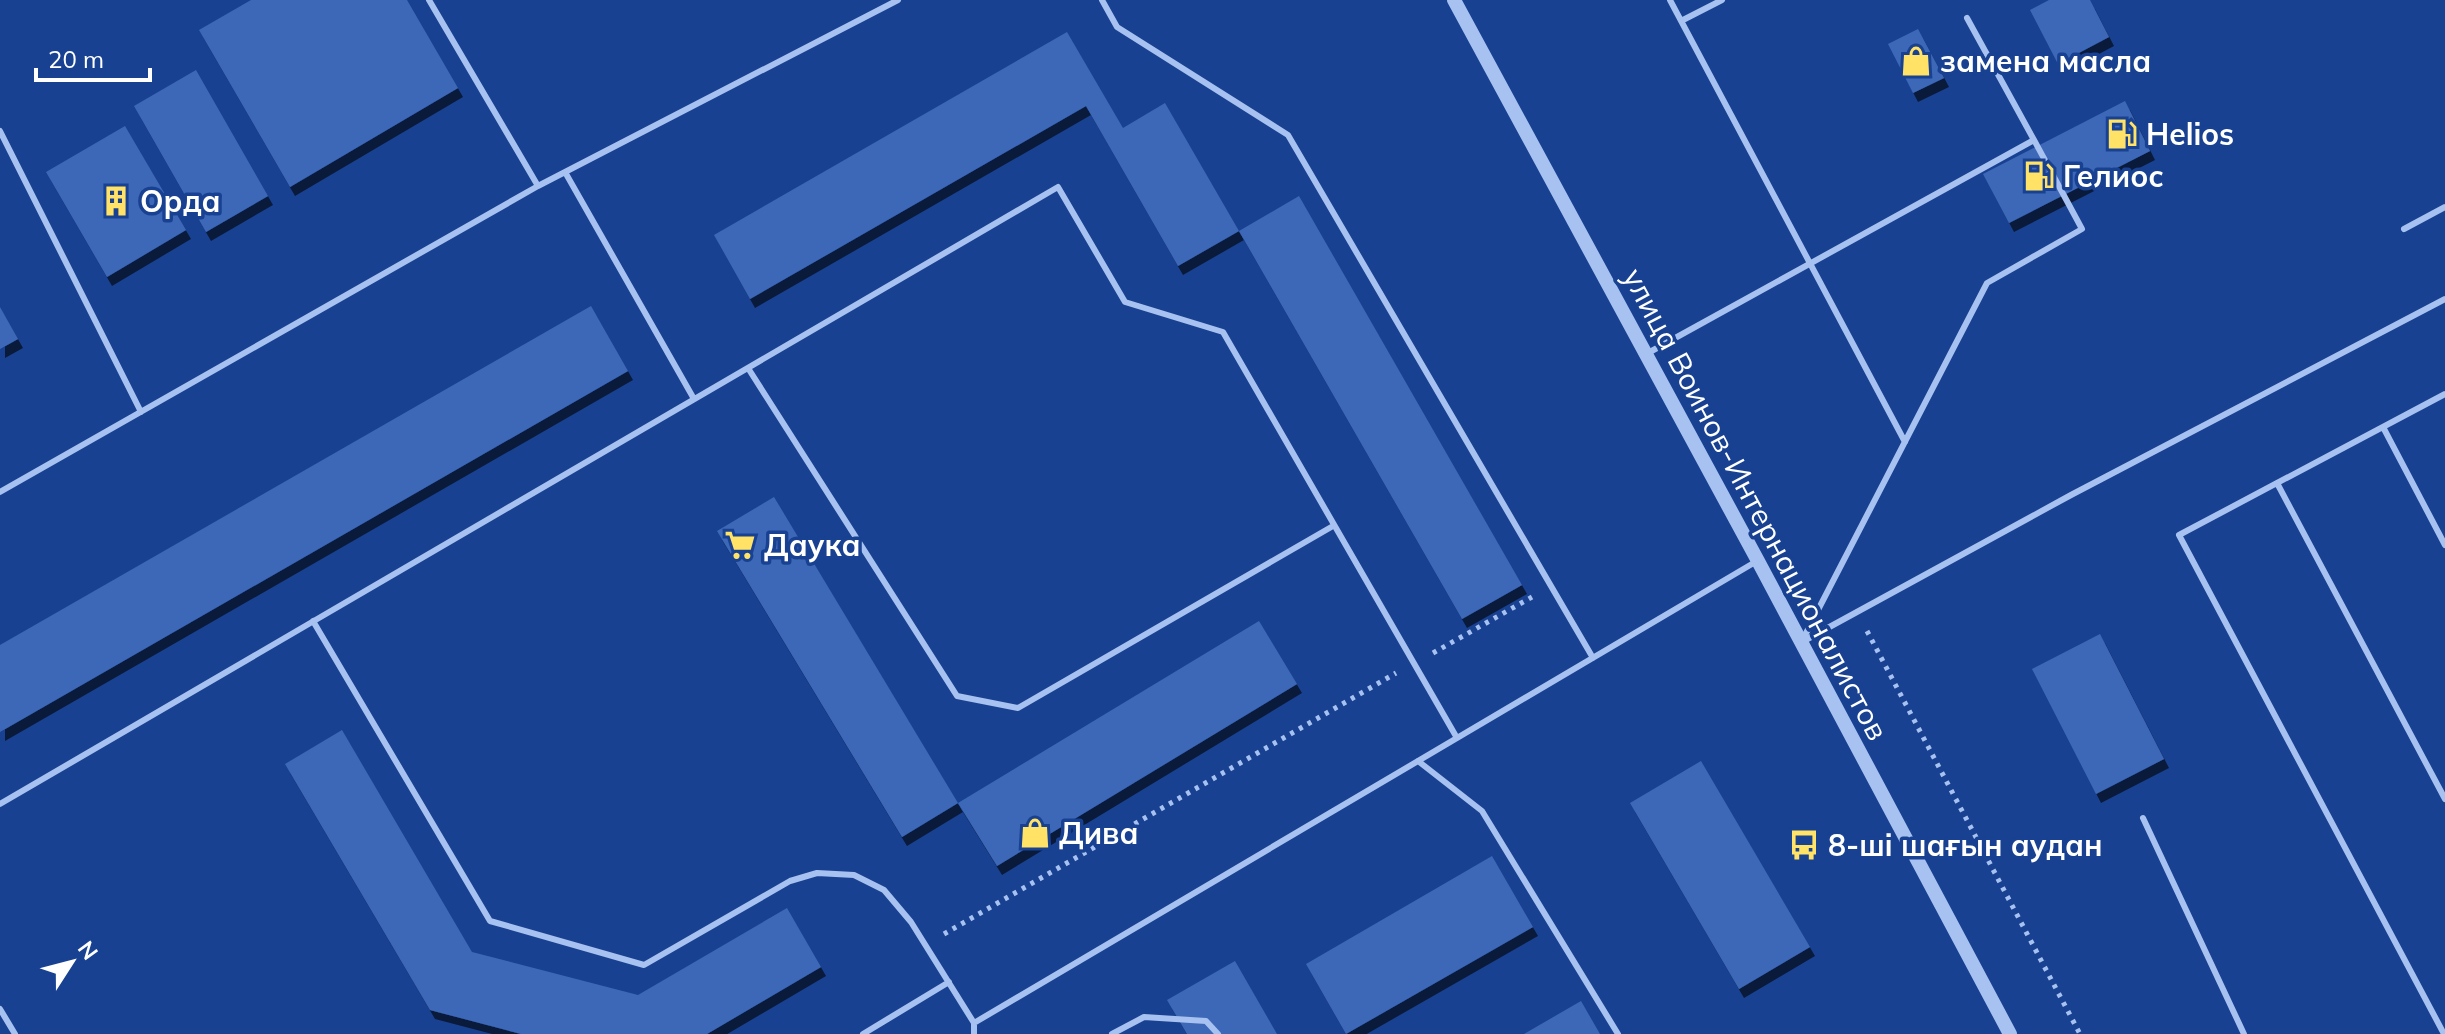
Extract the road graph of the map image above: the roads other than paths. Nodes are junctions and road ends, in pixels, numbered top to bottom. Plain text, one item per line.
1 (429, 0) edge
2 (898, 0) edge
3 (1102, 0) edge
4 (1454, 0) edge
5 (1670, 0) edge
6 (1722, 0) edge
7 (1967, 18) dead end
8 (1681, 21) junction
9 (0, 131) edge
10 (2034, 140) junction
11 (565, 172) junction
12 (538, 186) junction
13 (2445, 207) edge
14 (2404, 229) dead end
15 (1810, 263) junction
16 (2445, 299) edge
17 (1646, 354) junction
18 (748, 368) junction
19 (2445, 394) edge
20 (694, 399) junction
21 (141, 412) junction
22 (2383, 427) junction
23 (1905, 442) junction
24 (2277, 483) junction
25 (0, 492) edge
26 (1333, 526) junction
27 (2445, 545) edge
28 (1758, 561) junction
29 (313, 621) junction
30 (1802, 642) junction
31 (1593, 658) junction
32 (1457, 738) junction
33 (1418, 761) junction
34 (2445, 799) edge
35 (0, 804) edge
36 (2143, 818) dead end
37 (949, 982) junction
38 (0, 1009) edge
39 (974, 1023) junction
40 (15, 1034) edge
41 (863, 1034) edge
42 (974, 1034) edge
43 (1112, 1034) edge
44 (1218, 1034) edge
45 (1618, 1034) edge
46 (2010, 1034) edge
47 (2244, 1034) edge
48 (2444, 1034) edge

1 - 12 lane
2 - 11 lane
3 - 31 lane
4 - 17 street, улица Воинов-Интернационалистов
5 - 8 lane
6 - 8 lane
7 - 10 lane
8 - 15 lane
9 - 21 lane
10 - 15 lane
10 - 23 lane
11 - 12 lane
11 - 20 lane
12 - 21 lane
13 - 14 lane
15 - 17 lane
15 - 23 lane
16 - 30 lane
17 - 28 street, улица Воинов-Интернационалистов
18 - 20 lane
18 - 26 lane
18 - 26 lane
19 - 22 lane
20 - 29 lane
21 - 25 lane
22 - 24 lane
22 - 27 lane
23 - 30 lane
24 - 34 lane
24 - 48 lane
26 - 32 lane
28 - 30 street, улица Воинов-Интернационалистов
28 - 31 lane
29 - 35 lane
29 - 37 lane
30 - 46 street, улица Воинов-Интернационалистов
31 - 32 lane
32 - 33 lane
33 - 39 lane
33 - 45 lane
36 - 47 lane
37 - 39 lane
37 - 41 lane
38 - 40 lane
39 - 42 lane
43 - 44 lane

